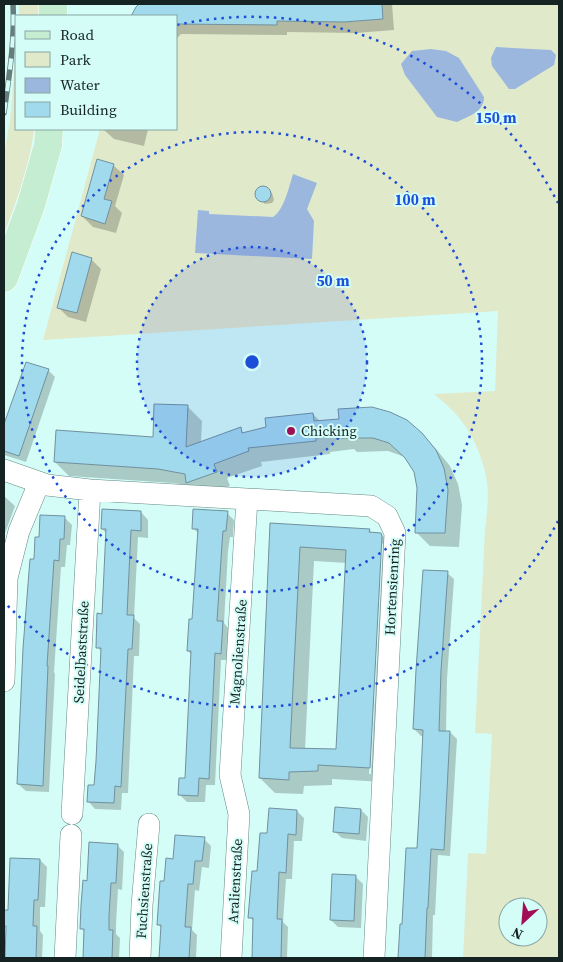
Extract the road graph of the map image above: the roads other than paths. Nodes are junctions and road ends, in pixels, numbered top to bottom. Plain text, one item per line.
1 (49, 130) edge
2 (4, 278) edge
3 (4, 470) edge
4 (39, 482) junction
5 (90, 490) junction
6 (247, 499) junction
7 (4, 682) edge
8 (237, 804) joint
9 (72, 814) dead end
10 (149, 824) dead end
11 (71, 835) dead end
12 (65, 958) edge
13 (140, 958) edge
14 (231, 958) edge
15 (374, 958) edge

1 - 2 main road
3 - 4 street, Hortensienring
4 - 5 street, Hortensienring
4 - 7 street
5 - 6 street, Hortensienring
5 - 9 street, Seidelbaststraße
6 - 8 street, Magnolienstraße
6 - 15 street, Hortensienring
8 - 14 street, Aralienstraße
10 - 13 street, Fuchsienstraße
11 - 12 street

